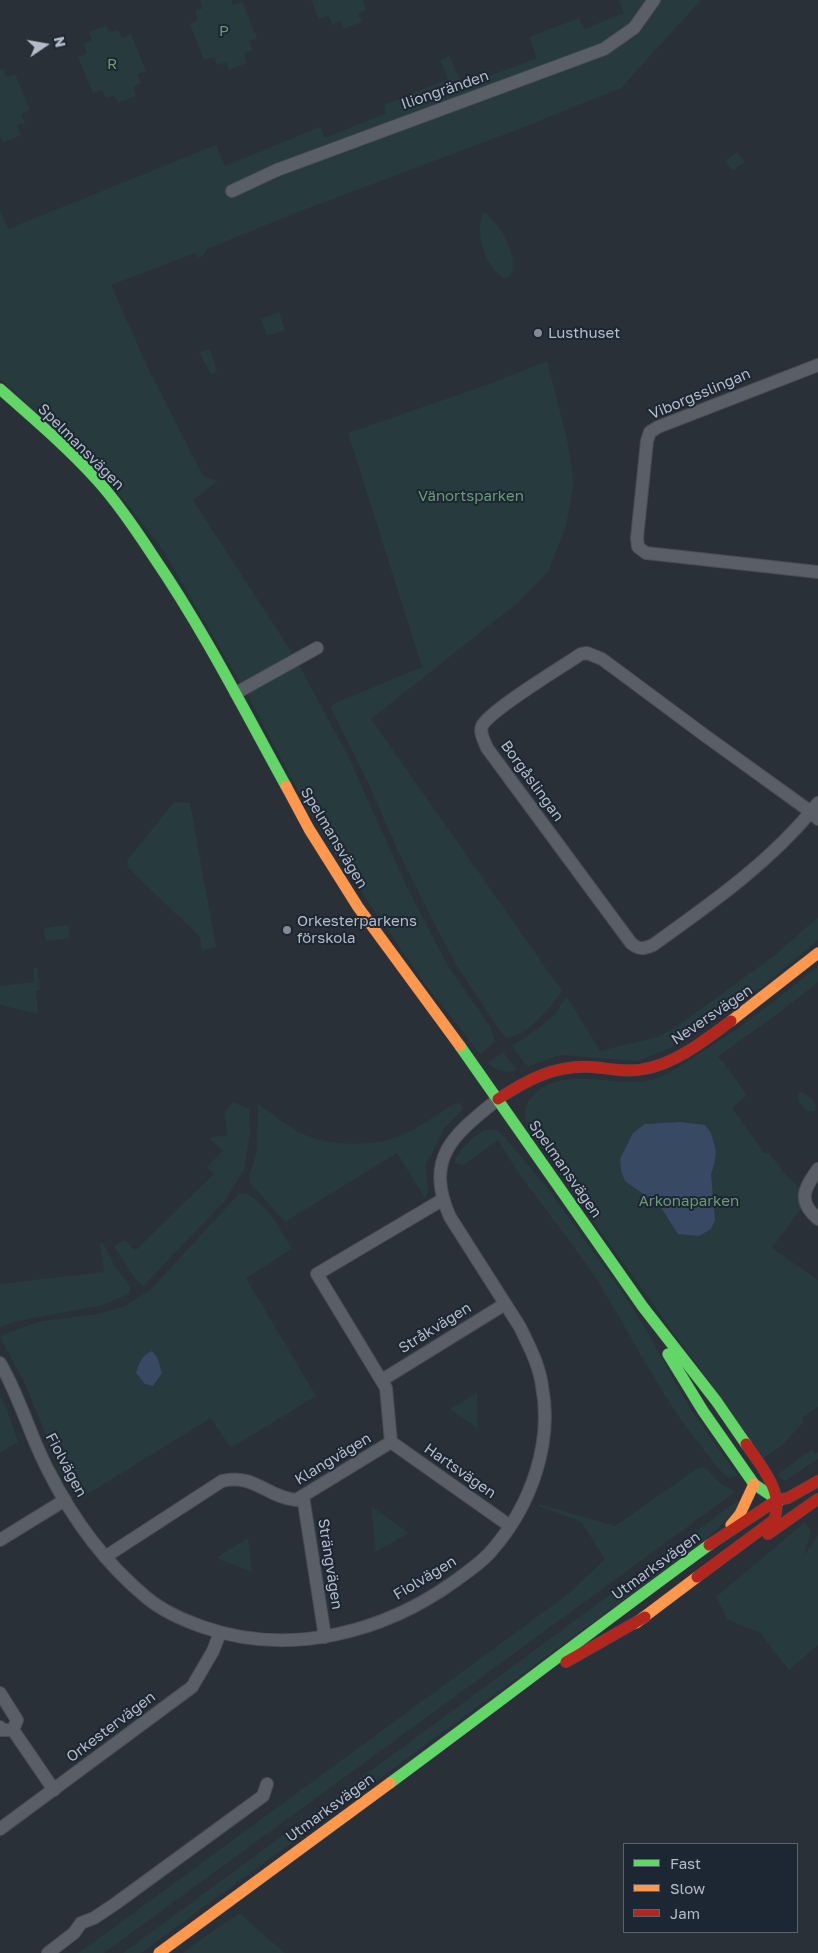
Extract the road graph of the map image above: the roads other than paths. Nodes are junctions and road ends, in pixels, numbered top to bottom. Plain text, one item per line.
1 (654, 0) edge
2 (232, 191) dead end
3 (818, 364) edge
4 (0, 390) edge
5 (818, 572) edge
6 (317, 648) dead end
7 (236, 692) junction
8 (816, 811) edge
9 (818, 953) edge
10 (498, 1099) junction
11 (818, 1170) edge
12 (442, 1200) junction
13 (818, 1218) edge
14 (505, 1304) junction
15 (643, 1307) junction
16 (0, 1363) edge
17 (382, 1380) junction
18 (391, 1442) junction
19 (818, 1481) edge
20 (754, 1484) junction
21 (303, 1496) junction
22 (818, 1499) edge
23 (65, 1500) junction
24 (777, 1500) junction
25 (805, 1508) junction
26 (510, 1526) junction
27 (722, 1536) junction
28 (0, 1540) edge
29 (105, 1557) junction
30 (636, 1623) junction
31 (220, 1633) junction
32 (325, 1637) junction
33 (519, 1688) junction
34 (0, 1693) edge
35 (0, 1727) edge
36 (13, 1730) junction
37 (267, 1784) dead end
38 (54, 1790) junction
39 (0, 1829) edge
40 (48, 1953) edge
41 (159, 1953) edge

1 - 2 street, Iliongränden
3 - 5 street, Viborgsslingan
4 - 7 main road, Spelmansvägen
6 - 7 street
7 - 10 main road, Spelmansvägen
8 - 8 street, Borgåslingan
9 - 10 main road, Neversvägen
10 - 12 street, Fiolvägen
10 - 15 main road, Spelmansvägen
11 - 13 street
12 - 14 street, Fiolvägen
12 - 17 street, Klangvägen
14 - 17 street, Stråkvägen
14 - 26 street, Fiolvägen
15 - 20 main road, Spelmansvägen
15 - 24 main road, Spelmansvägen
16 - 23 street, Fiolvägen
17 - 18 street, Klangvägen
18 - 21 street, Klangvägen
18 - 26 street, Hartsvägen
19 - 24 main road, Utmarksvägen
20 - 24 main road, Spelmansvägen
20 - 27 main road
21 - 29 street, Klangvägen
21 - 32 street, Strängvägen
22 - 25 main road, Utmarksvägen
23 - 28 street
23 - 29 street, Fiolvägen
24 - 25 main road, Spelmansvägen
24 - 27 main road, Utmarksvägen
24 - 30 main road
25 - 30 main road, Utmarksvägen
26 - 32 street, Fiolvägen
27 - 33 main road, Utmarksvägen
29 - 31 street, Fiolvägen
30 - 33 main road, Utmarksvägen
31 - 32 street, Fiolvägen
31 - 38 street, Orkestervägen
33 - 41 main road, Utmarksvägen
34 - 36 street
35 - 36 street
36 - 38 street
37 - 40 street
38 - 39 street, Orkestervägen

